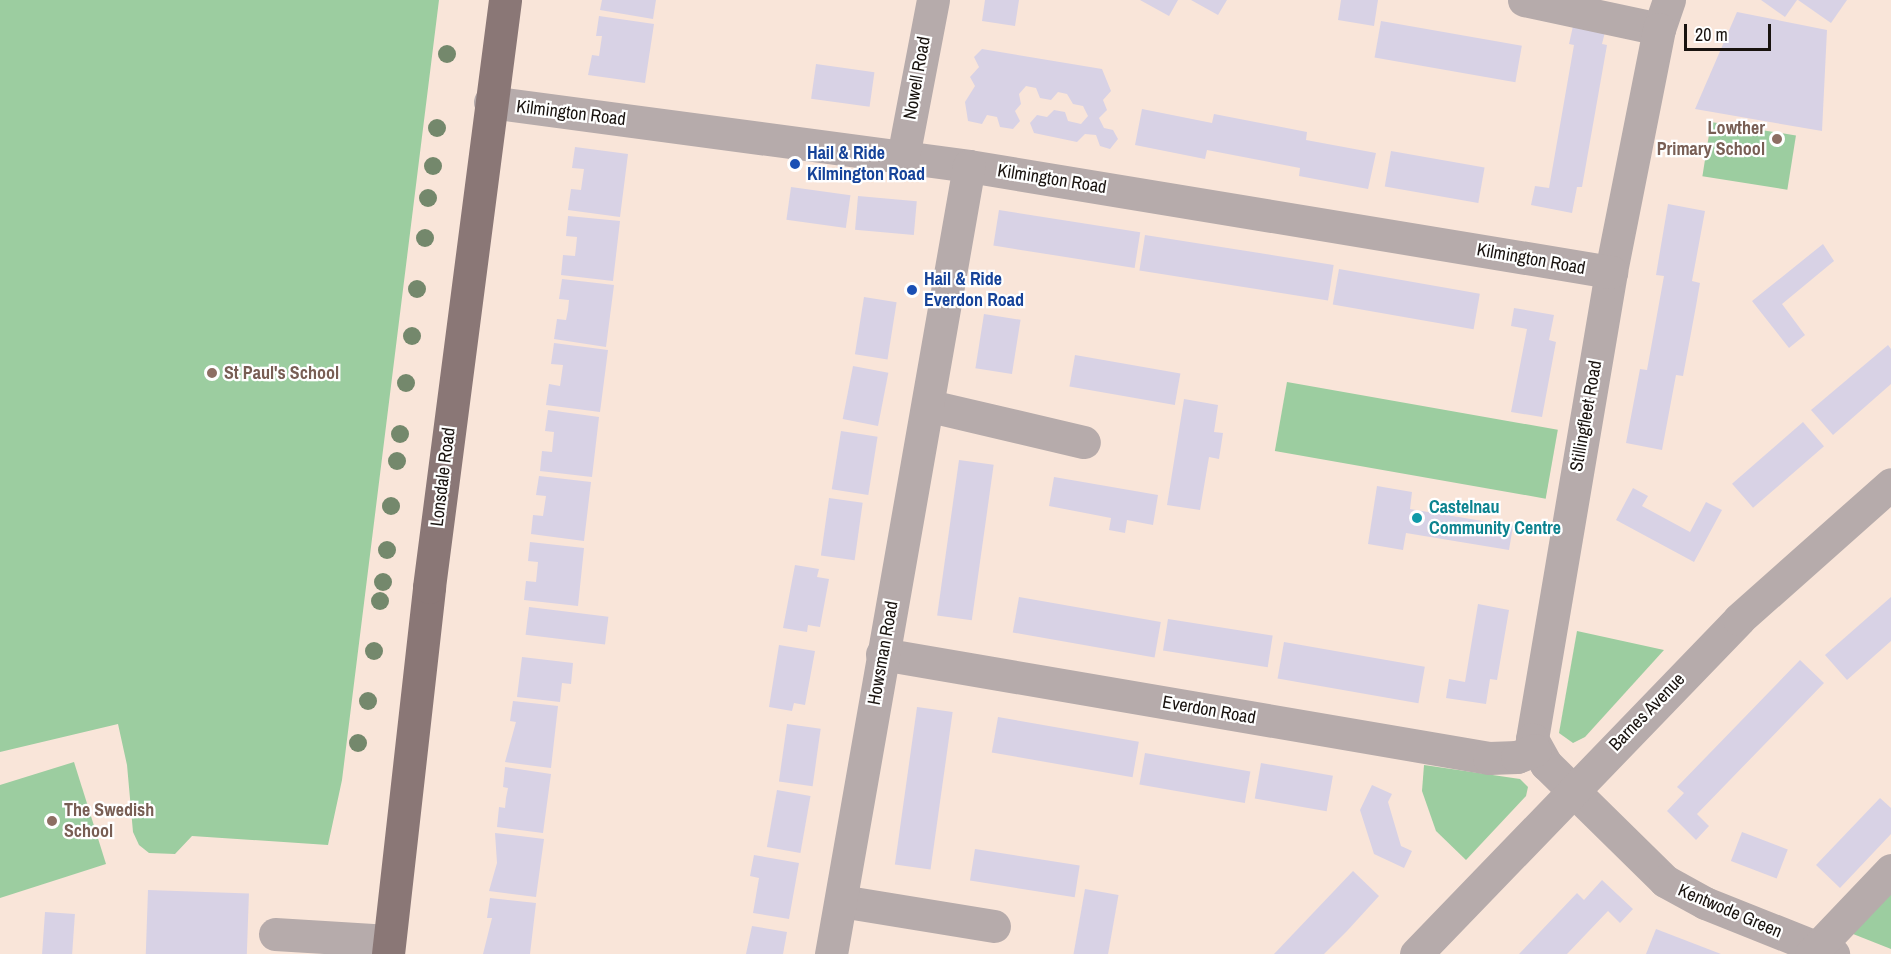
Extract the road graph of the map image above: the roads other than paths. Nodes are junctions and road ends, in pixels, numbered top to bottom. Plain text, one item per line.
1 (505, 0) edge
2 (933, 0) edge
3 (1524, 0) edge
4 (1664, 14) edge
5 (490, 102) junction
6 (903, 157) junction
7 (969, 165) junction
8 (1611, 272) junction
9 (930, 406) junction
10 (1084, 442) dead end
11 (1891, 483) edge
12 (882, 654) junction
13 (1535, 750) junction
14 (1572, 790) junction
15 (1891, 870) edge
16 (841, 902) junction
17 (994, 926) dead end
18 (275, 934) dead end
19 (389, 947) edge
20 (1820, 952) edge
21 (831, 954) edge
22 (1416, 954) edge

1 - 5 main road, Lonsdale Road
2 - 6 street, Nowell Road
3 - 4 street, Stillingfleet Road
4 - 8 street, Stillingfleet Road
5 - 6 street, Kilmington Road
5 - 19 main road, Lonsdale Road
6 - 7 street, Kilmington Road
7 - 8 street, Kilmington Road
7 - 9 street, Howsman Road
8 - 13 street, Stillingfleet Road
9 - 10 street
9 - 12 street, Howsman Road
11 - 14 street, Barnes Avenue
12 - 13 street, Everdon Road
12 - 16 street, Howsman Road
13 - 14 street
14 - 20 street, Kentwode Green
14 - 22 street, Barnes Avenue
15 - 20 street, Kentwode Green
16 - 17 street
16 - 21 street, Howsman Road
18 - 19 street

